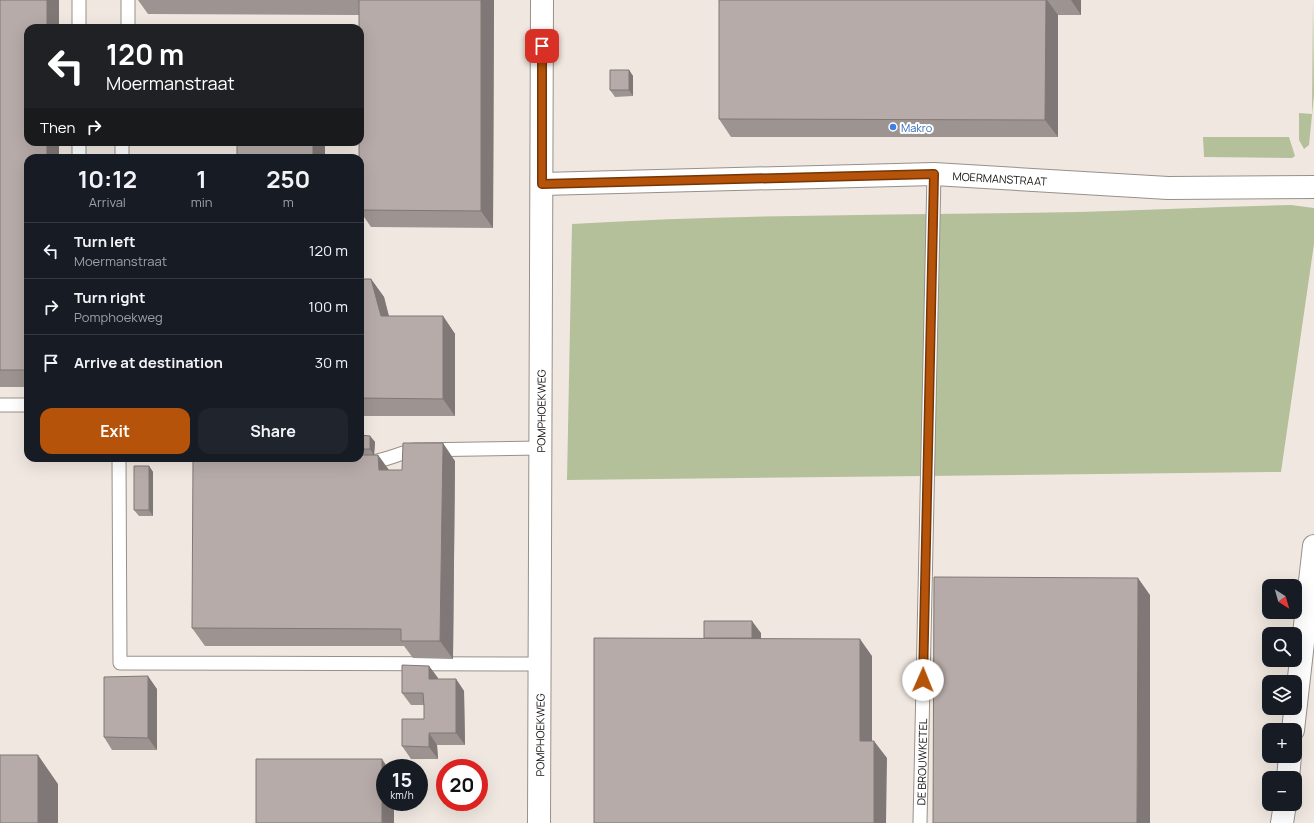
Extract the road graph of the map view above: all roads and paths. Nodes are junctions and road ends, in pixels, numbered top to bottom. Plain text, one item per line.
1 (79, 0) edge
2 (128, 0) edge
3 (542, 0) edge
4 (79, 24) edge
5 (128, 24) edge
6 (934, 174) junction
7 (542, 184) junction
8 (1314, 187) edge
9 (0, 405) edge
10 (24, 405) edge
11 (540, 448) junction
12 (119, 462) edge
13 (359, 462) edge
14 (1314, 546) edge
15 (540, 664) junction
16 (1307, 673) edge
17 (1295, 723) edge
18 (1284, 811) edge
19 (539, 823) edge
20 (920, 823) edge
21 (1282, 823) edge

1 - 4 lane
2 - 5 lane
3 - 7 street, POMPHOEKWEG
6 - 7 street, MOERMANSTRAAT
6 - 8 street, MOERMANSTRAAT
6 - 20 lane, DE BROUWKETEL
7 - 11 street, POMPHOEKWEG
9 - 10 lane
11 - 13 lane
11 - 15 street, POMPHOEKWEG
12 - 15 lane
14 - 16 street
15 - 19 street, POMPHOEKWEG
16 - 17 street
18 - 21 street

